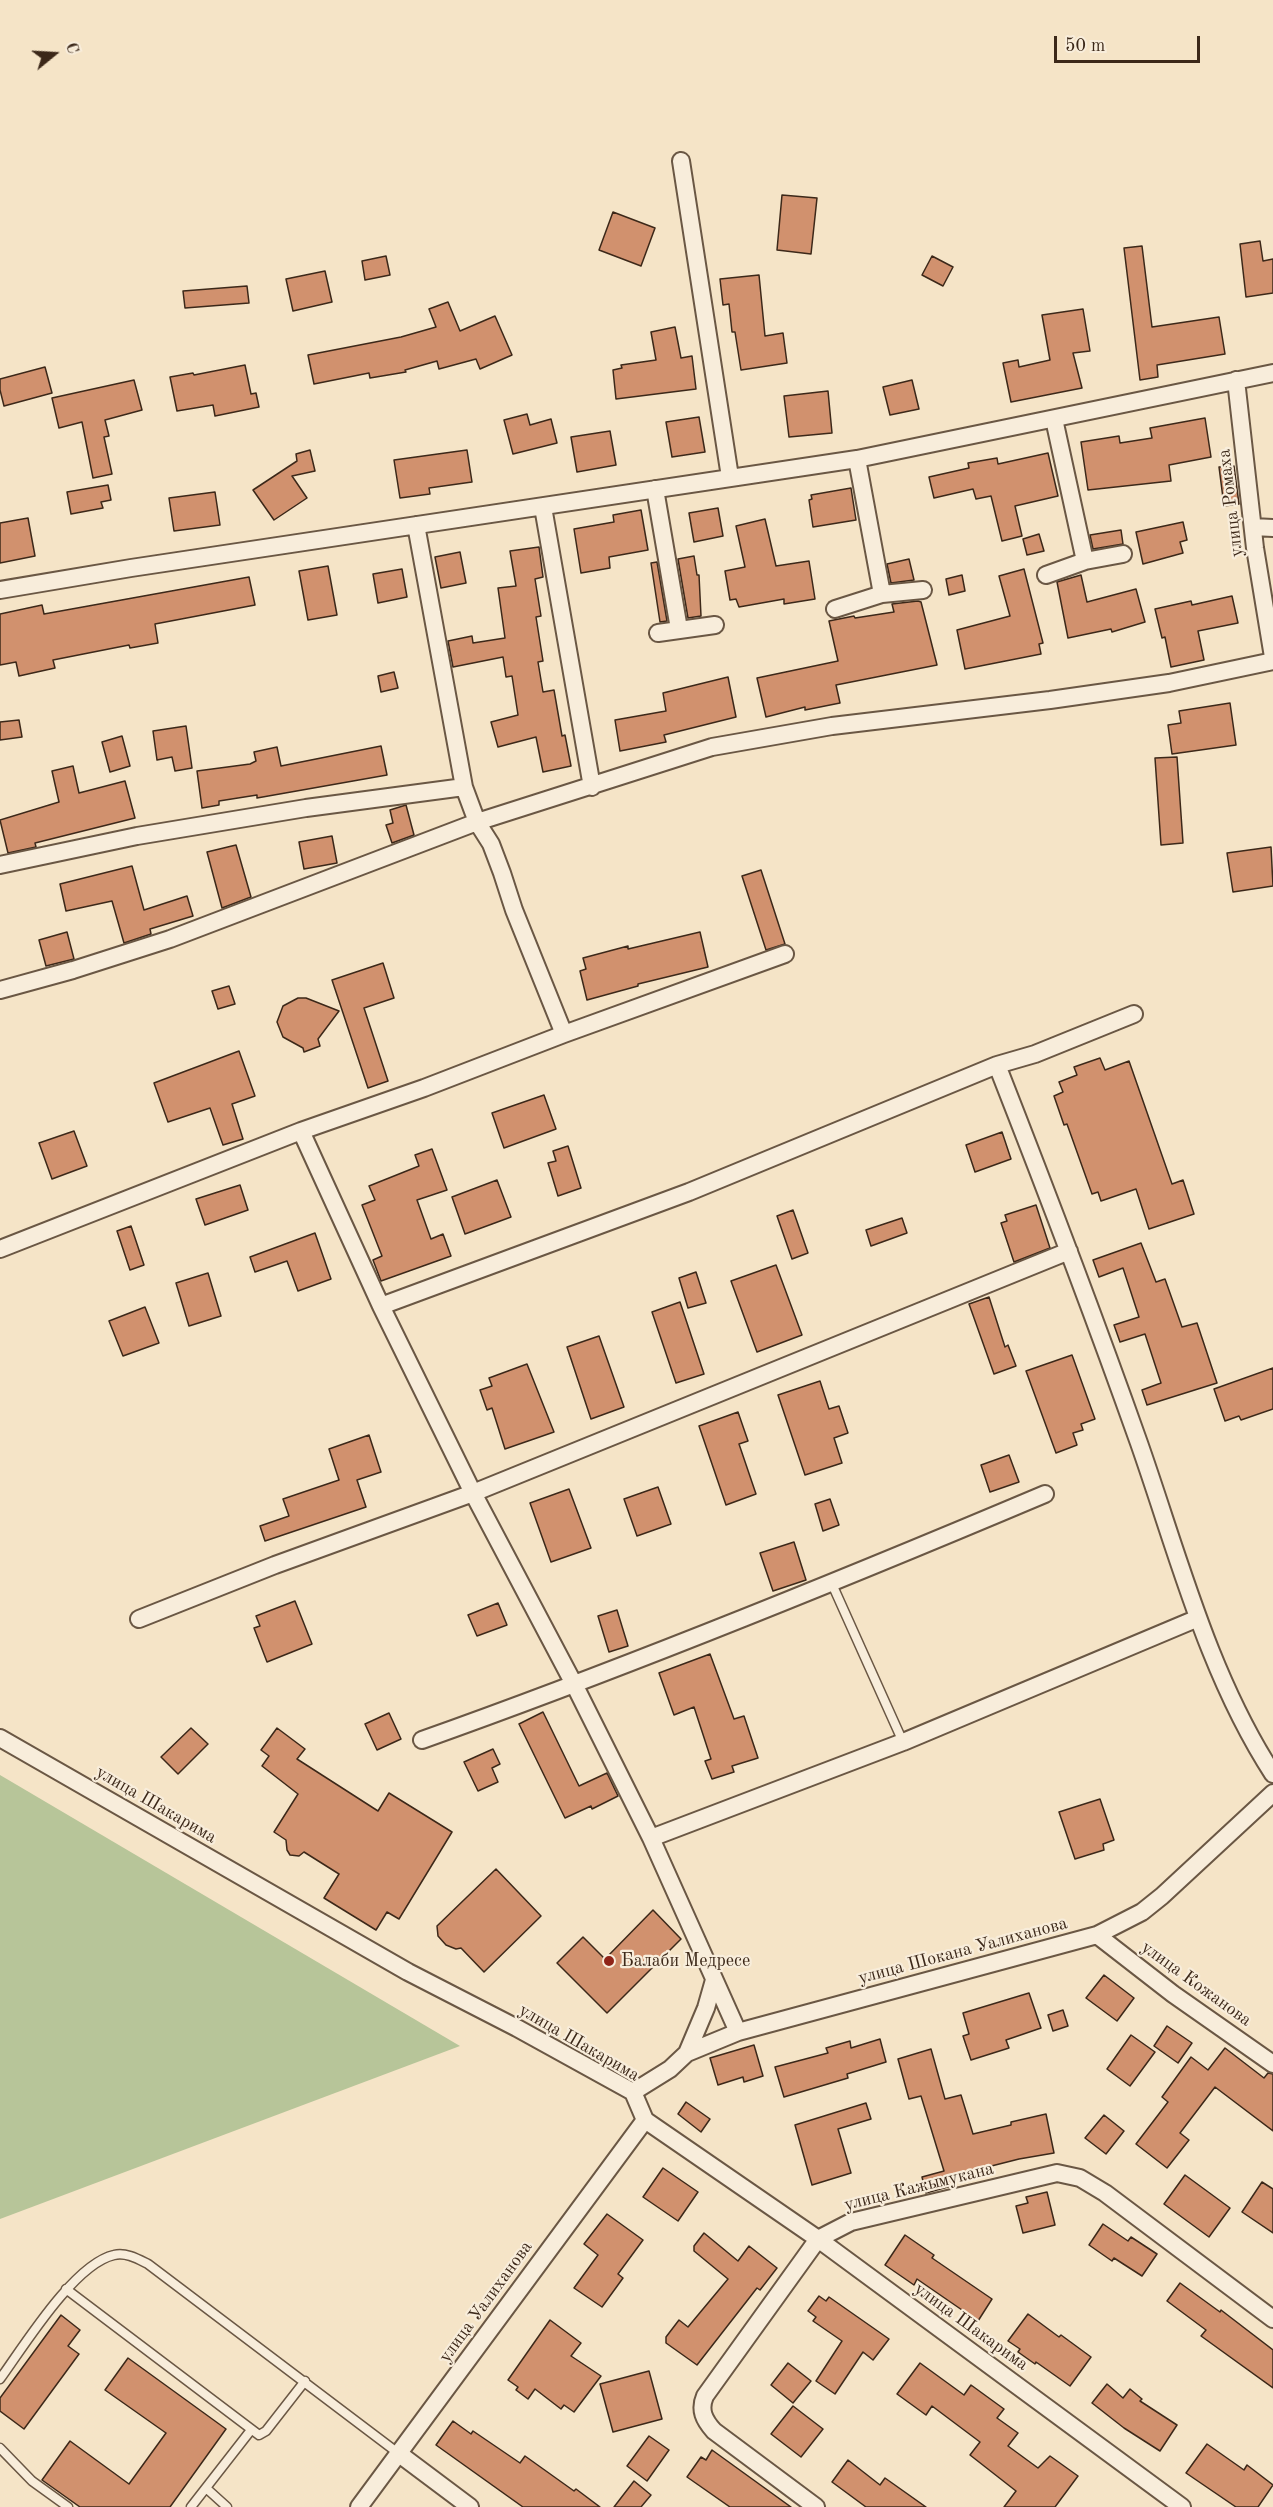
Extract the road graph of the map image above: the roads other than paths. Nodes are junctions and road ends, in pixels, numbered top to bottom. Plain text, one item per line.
1 (681, 161) dead end
2 (1273, 373) edge
3 (1236, 380) junction
4 (1054, 419) junction
5 (857, 459) junction
6 (730, 477) junction
7 (655, 489) junction
8 (543, 507) junction
9 (416, 525) junction
10 (1253, 527) junction
11 (1273, 528) edge
12 (1123, 554) dead end
13 (1085, 561) junction
14 (1046, 575) dead end
15 (0, 590) edge
16 (923, 590) dead end
17 (882, 594) junction
18 (835, 609) dead end
19 (715, 625) dead end
20 (679, 629) junction
21 (658, 633) dead end
22 (1273, 659) edge
23 (464, 787) junction
24 (592, 787) junction
25 (477, 822) junction
26 (0, 865) edge
27 (785, 954) dead end
28 (0, 990) edge
29 (1134, 1014) dead end
30 (564, 1034) junction
31 (997, 1065) junction
32 (301, 1131) junction
33 (0, 1249) edge
34 (1069, 1251) junction
35 (381, 1306) junction
36 (473, 1493) junction
37 (1045, 1494) dead end
38 (832, 1584) junction
39 (1198, 1618) junction
40 (139, 1619) dead end
41 (575, 1686) junction
42 (0, 1738) edge
43 (422, 1740) dead end
44 (903, 1742) junction
45 (1273, 1774) edge
46 (1273, 1793) edge
47 (651, 1838) junction
48 (1096, 1935) junction
49 (714, 1980) junction
50 (738, 2032) junction
51 (687, 2053) junction
52 (1273, 2064) edge
53 (633, 2092) junction
54 (645, 2120) junction
55 (818, 2239) junction
56 (66, 2289) junction
57 (1273, 2319) edge
58 (0, 2379) edge
59 (305, 2381) junction
60 (251, 2430) junction
61 (0, 2448) edge
62 (398, 2454) junction
63 (206, 2488) junction
64 (68, 2507) edge
65 (191, 2507) edge
66 (227, 2507) edge
67 (359, 2507) edge
68 (470, 2507) edge
69 (816, 2507) edge
70 (1182, 2507) edge

1 - 6 street
2 - 3 street
3 - 4 street
3 - 10 street, улица Ромаха
4 - 5 street
4 - 13 street
5 - 6 street
5 - 17 street
6 - 7 street
7 - 8 street
7 - 20 street
8 - 9 street
8 - 24 street
9 - 15 street
9 - 23 street
10 - 11 street
10 - 22 street, улица Ромаха
12 - 13 street
13 - 14 street
16 - 17 street
17 - 18 street
19 - 20 street
20 - 21 street
22 - 24 street
23 - 25 street
23 - 26 street
24 - 25 street
25 - 28 street
25 - 30 street
27 - 30 street
29 - 31 street
30 - 32 street
31 - 34 street
31 - 35 street
32 - 33 street
32 - 35 street
34 - 36 street
34 - 39 street
35 - 36 street
36 - 40 street
36 - 41 street
37 - 38 street
38 - 41 street
38 - 44 lane
39 - 44 street
39 - 45 street
41 - 43 street
41 - 47 street
42 - 53 street, улица Шакарима
44 - 47 street
46 - 48 street, улица Шокана Уалиханова
47 - 49 street
48 - 50 street, улица Шокана Уалиханова
48 - 52 street, улица Кожанова
49 - 50 street
49 - 51 street
50 - 51 street, улица Шокана Уалиханова
51 - 53 street, улица Шокана Уалиханова
53 - 54 street, улица Шакарима
54 - 55 street, улица Шакарима
54 - 62 street, улица Уалиханова
55 - 57 street, улица Кажымукана
55 - 69 street, улица Кажымукана
55 - 70 street, улица Шакарима
56 - 58 lane
56 - 59 lane
56 - 60 lane
59 - 60 lane
59 - 62 lane
60 - 63 lane
61 - 64 lane
62 - 67 street, улица Уалиханова
62 - 68 street
63 - 65 lane
63 - 66 lane

